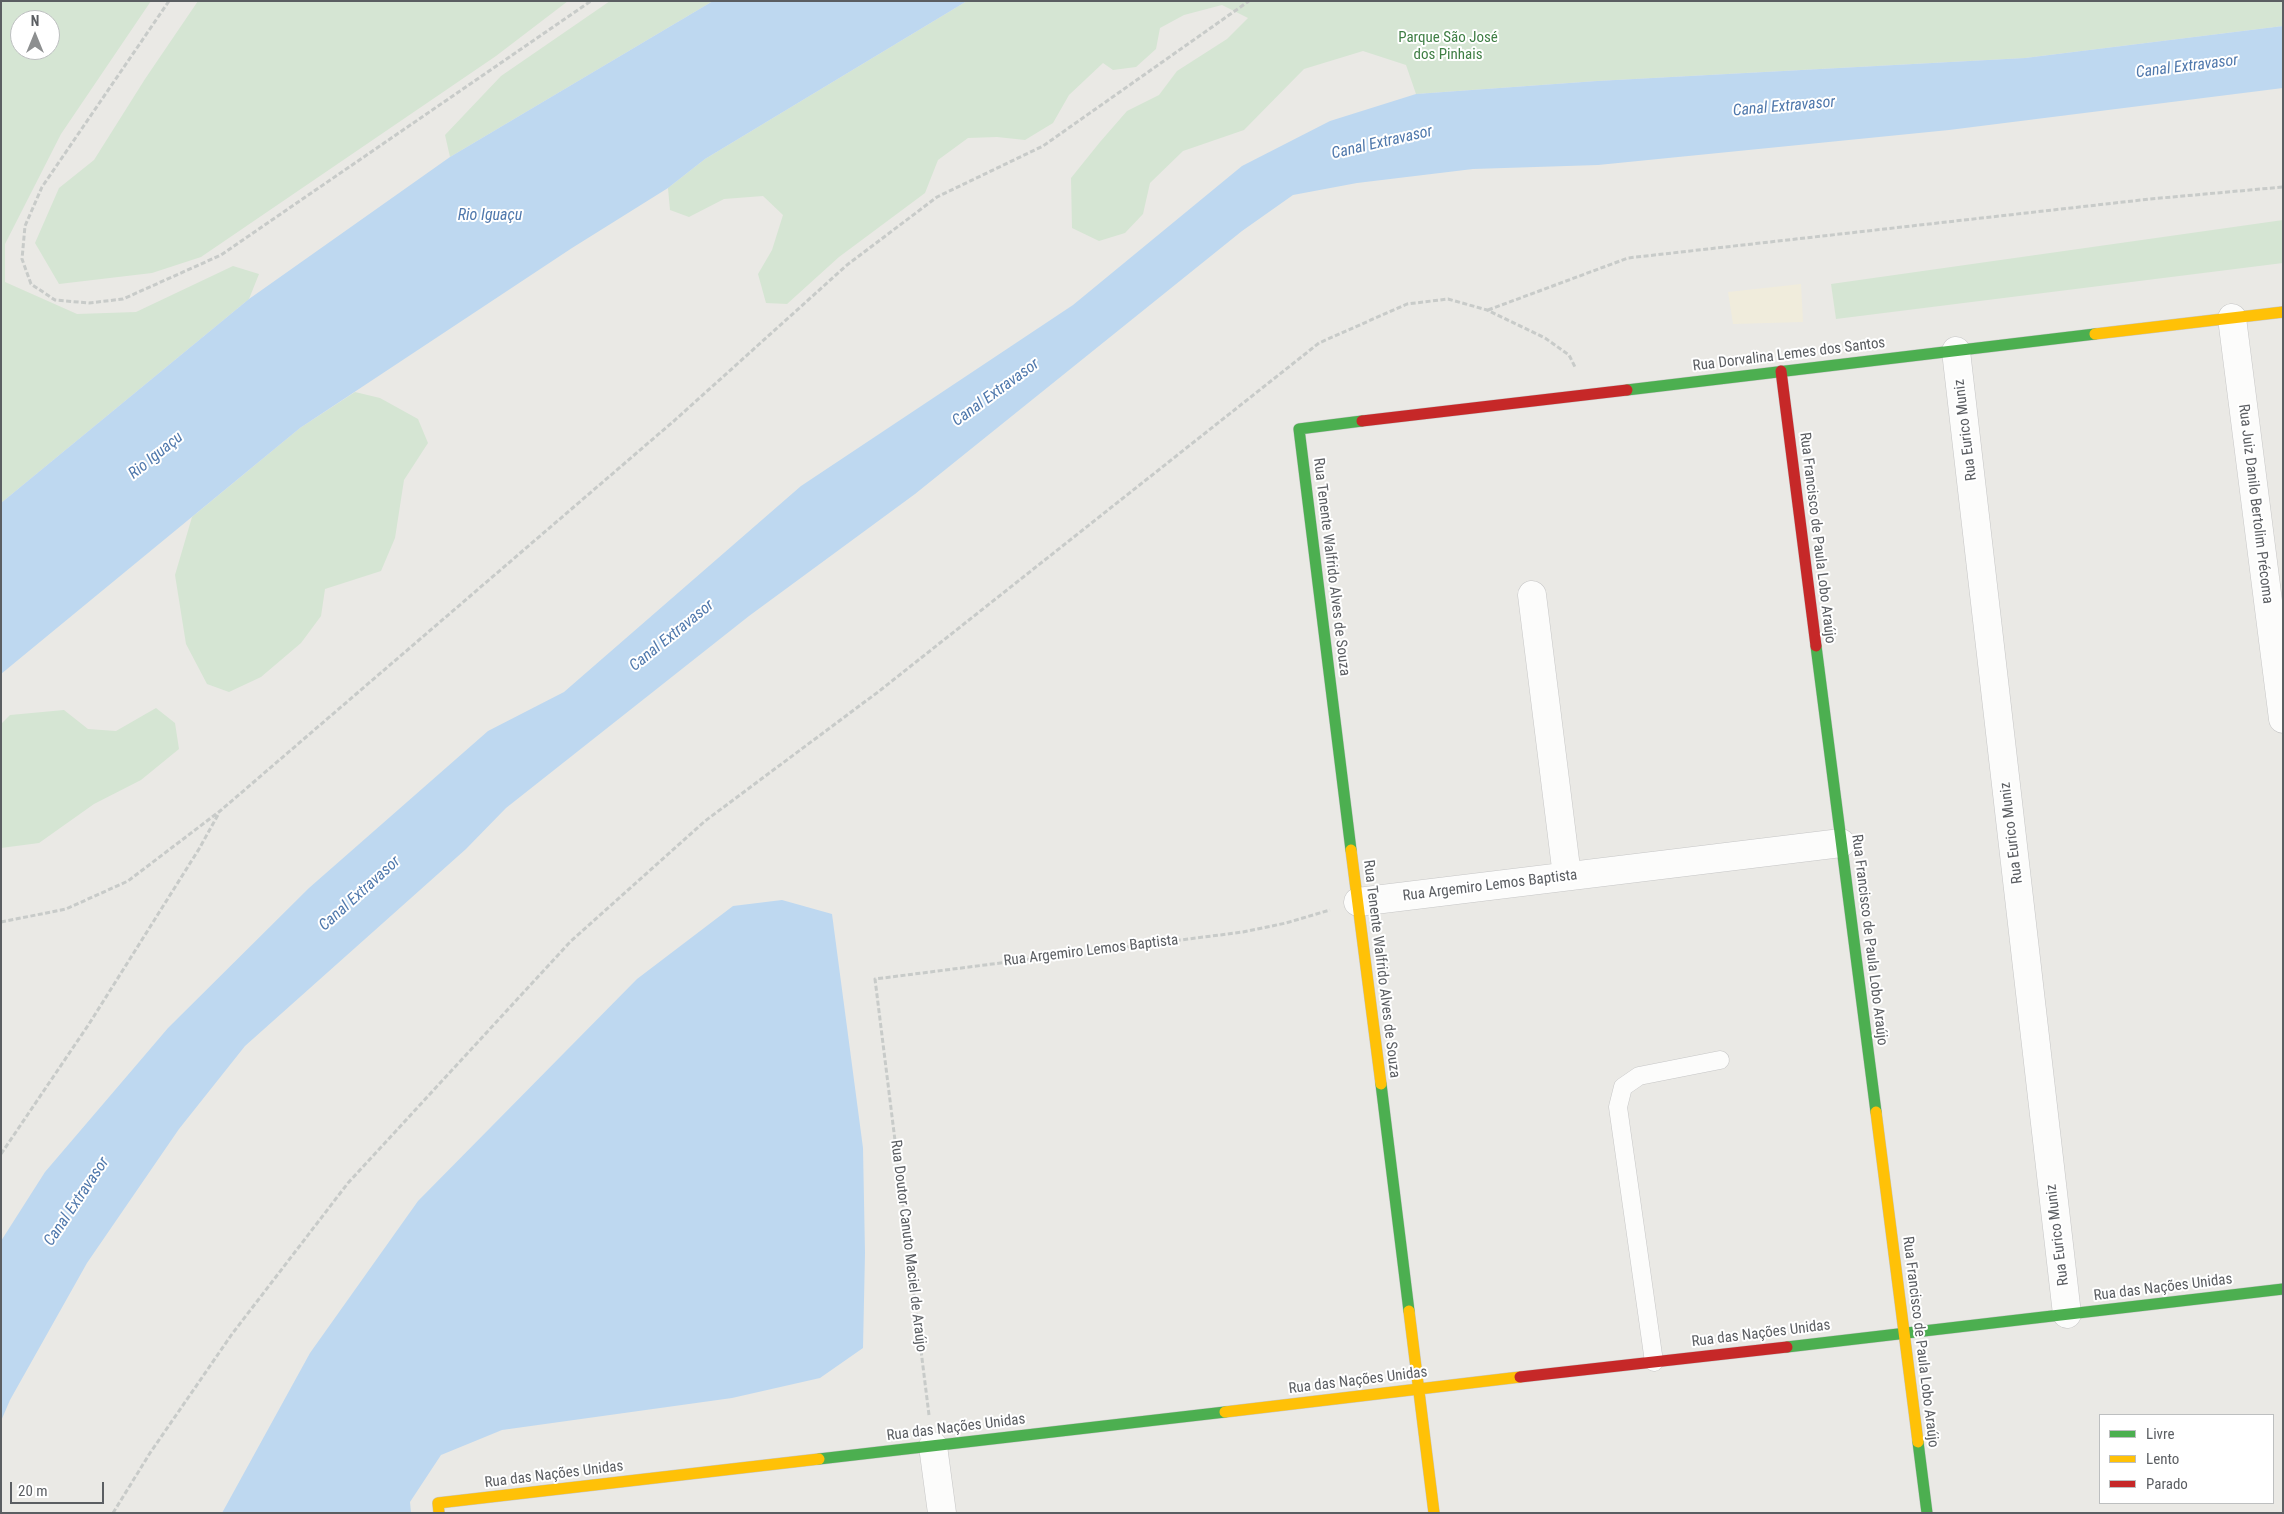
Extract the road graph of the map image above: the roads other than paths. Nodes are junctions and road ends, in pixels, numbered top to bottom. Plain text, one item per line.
1 (2283, 312) edge
2 (2232, 318) junction
3 (1956, 351) junction
4 (1781, 372) junction
5 (1299, 429) joint
6 (1532, 594) dead end
7 (2283, 719) edge
8 (1841, 843) junction
9 (1567, 876) junction
10 (1358, 902) junction
11 (1720, 1060) dead end
12 (2283, 1289) edge
13 (2067, 1314) junction
14 (1904, 1333) junction
15 (1654, 1362) junction
16 (1419, 1389) junction
17 (933, 1446) junction
18 (438, 1508) edge
19 (942, 1513) edge
20 (1434, 1513) edge
21 (1927, 1513) edge

1 - 2 street, Rua Dorvalina Lemes dos Santos
2 - 3 street, Rua Dorvalina Lemes dos Santos
2 - 7 street, Rua Juiz Danilo Bertolim Précoma
3 - 4 street, Rua Dorvalina Lemes dos Santos
3 - 13 street, Rua Eurico Muniz
4 - 5 street, Rua Dorvalina Lemes dos Santos
4 - 8 street, Rua Francisco de Paula Lobo Araújo
5 - 10 street, Rua Tenente Walfrido Alves de Souza
6 - 9 street
8 - 9 street, Rua Argemiro Lemos Baptista
8 - 14 street, Rua Francisco de Paula Lobo Araújo
9 - 10 street, Rua Argemiro Lemos Baptista
10 - 16 street, Rua Tenente Walfrido Alves de Souza
11 - 15 lane
12 - 13 street, Rua das Nações Unidas
13 - 14 street, Rua das Nações Unidas
14 - 15 street, Rua das Nações Unidas
14 - 21 street, Rua Francisco de Paula Lobo Araújo
15 - 16 street, Rua das Nações Unidas
16 - 17 street, Rua das Nações Unidas
16 - 20 street, Rua Tenente Walfrido Alves de Souza
17 - 18 street, Rua das Nações Unidas
17 - 19 street

